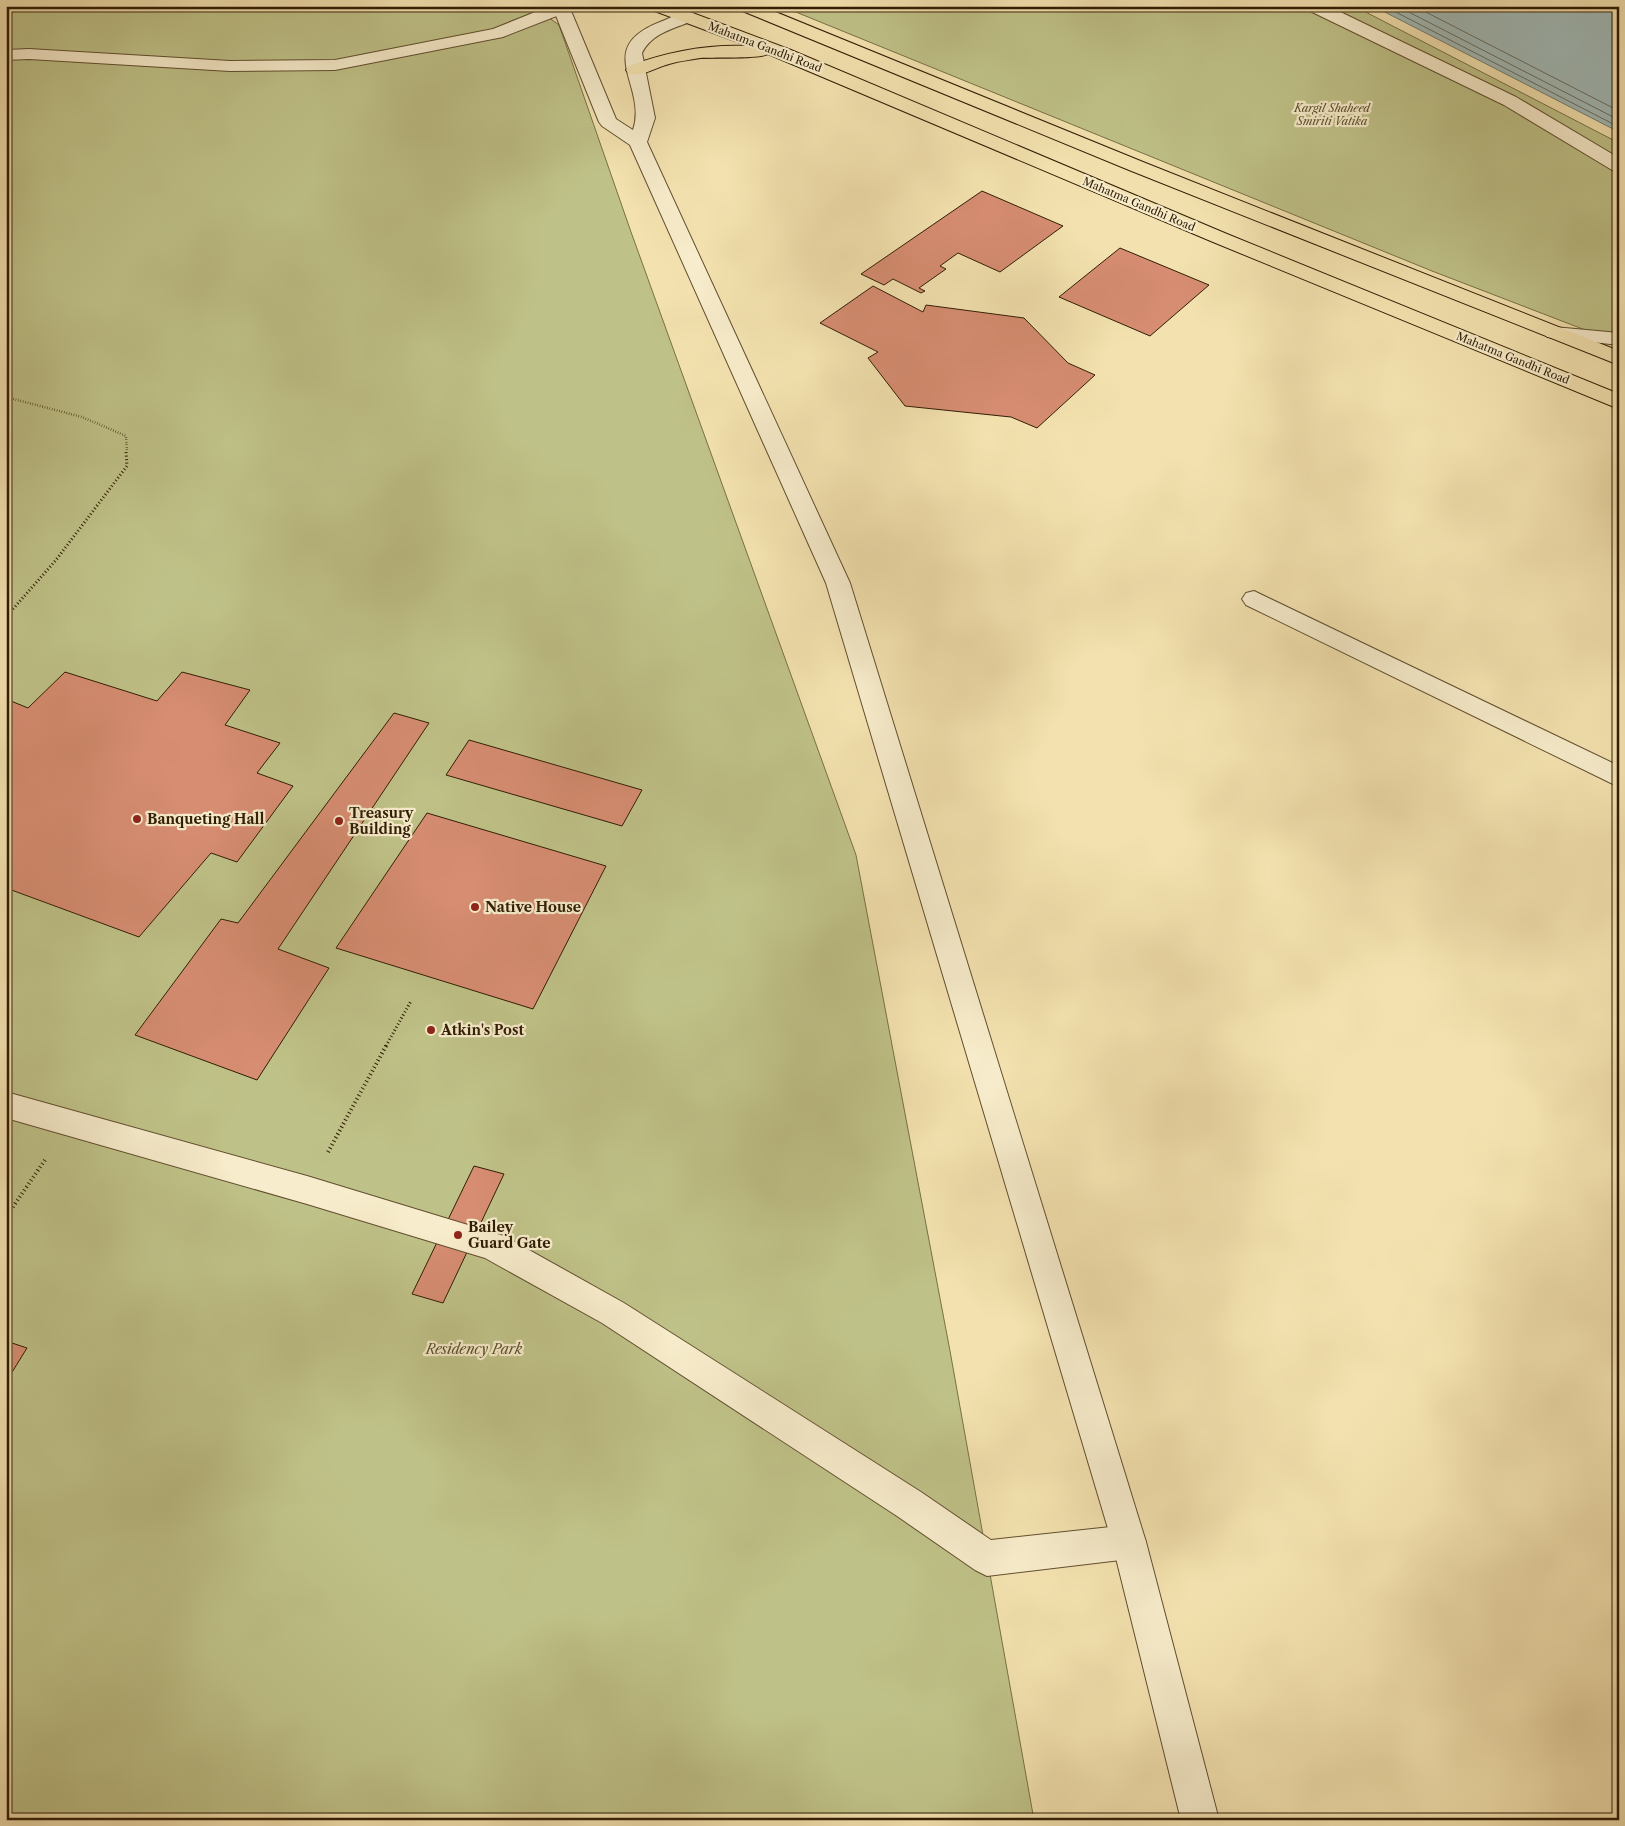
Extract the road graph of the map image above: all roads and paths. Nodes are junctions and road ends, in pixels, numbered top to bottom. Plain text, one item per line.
1 (658, 6) edge
2 (746, 6) edge
3 (1314, 6) edge
4 (560, 7) edge
5 (687, 17) junction
6 (785, 54) junction
7 (6, 55) edge
8 (635, 70) junction
9 (638, 142) junction
10 (1619, 166) edge
11 (1554, 334) junction
12 (1619, 339) edge
13 (1619, 359) edge
14 (6, 398) edge
15 (1619, 402) edge
16 (1254, 598) dead end
17 (6, 617) edge
18 (1619, 777) edge
19 (411, 1001) dead end
20 (6, 1105) edge
21 (50, 1152) dead end
22 (307, 1190) junction
23 (6, 1217) edge
24 (1129, 1542) junction
25 (1200, 1820) edge

1 - 5 main road, Mahatma Gandhi Road
2 - 11 main road
3 - 10 street
4 - 7 street
4 - 9 street
5 - 6 main road, Mahatma Gandhi Road
5 - 8 street
6 - 8 main road
6 - 15 main road, Mahatma Gandhi Road
8 - 9 street
9 - 24 street
11 - 12 street
11 - 13 main road
14 - 17 path
16 - 18 street
19 - 22 path
20 - 22 street
21 - 23 path
22 - 24 street
24 - 25 street

